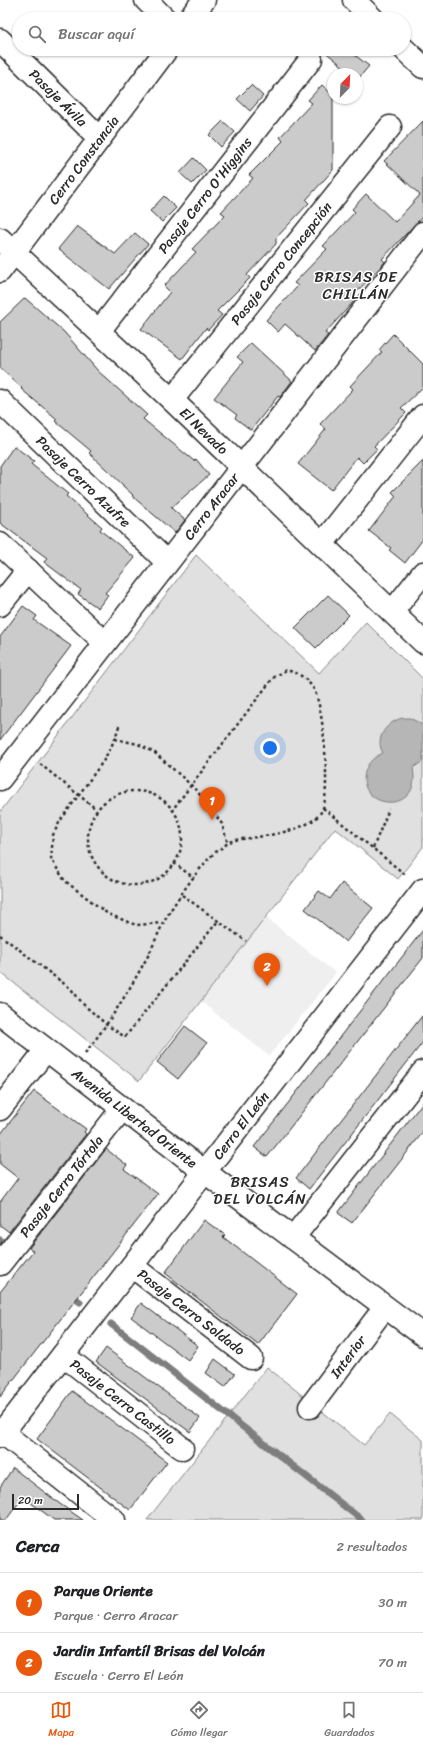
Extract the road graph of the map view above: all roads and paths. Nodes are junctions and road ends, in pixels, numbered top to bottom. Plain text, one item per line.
1 (146, 0) edge
2 (204, 0) edge
3 (354, 0) edge
4 (158, 12) edge
5 (195, 12) edge
6 (366, 12) edge
7 (0, 40) edge
8 (12, 52) edge
9 (16, 56) edge
10 (162, 56) edge
11 (411, 56) edge
12 (311, 59) dead end
13 (423, 67) edge
14 (390, 127) dead end
15 (99, 138) junction
16 (423, 233) edge
17 (7, 245) edge
18 (0, 271) edge
19 (99, 331) junction
20 (172, 400) junction
21 (0, 401) edge
22 (423, 416) edge
23 (241, 467) junction
24 (0, 544) edge
25 (322, 544) junction
26 (167, 562) junction
27 (28, 570) junction
28 (423, 573) edge
29 (0, 605) edge
30 (392, 612) junction
31 (423, 642) edge
32 (105, 643) junction
33 (119, 726) dead end
34 (115, 739) junction
35 (24, 749) junction
36 (0, 779) edge
37 (191, 785) junction
38 (79, 795) junction
39 (323, 808) junction
40 (96, 809) junction
41 (173, 809) junction
42 (389, 809) dead end
43 (228, 844) junction
44 (372, 848) junction
45 (174, 863) junction
46 (194, 878) junction
47 (417, 885) edge
48 (182, 895) junction
49 (218, 921) junction
50 (163, 923) junction
51 (0, 935) edge
52 (246, 941) dead end
53 (0, 1014) edge
54 (107, 1026) junction
55 (46, 1050) junction
56 (72, 1070) junction
57 (423, 1072) edge
58 (0, 1109) edge
59 (122, 1109) junction
60 (205, 1172) junction
61 (293, 1238) junction
62 (0, 1264) edge
63 (132, 1266) junction
64 (385, 1307) junction
65 (423, 1335) edge
66 (63, 1355) junction
67 (251, 1358) dead end
68 (310, 1407) dead end
69 (1, 1434) edge
70 (182, 1448) dead end
71 (114, 1520) edge

1 - 4 street
2 - 5 street
3 - 6 street
7 - 8 street, Pasaje Ávila
9 - 15 street, Pasaje Ávila
10 - 15 street, Cerro Constancia
11 - 13 street
12 - 19 street, Pasaje Cerro O'Higgins
14 - 20 street, Pasaje Cerro Concepción
15 - 17 street, Cerro Constancia
16 - 23 street, Cerro Aracar
17 - 18 street, Cerro Constancia
17 - 19 street, El Nevado
19 - 20 street, El Nevado
20 - 23 street, El Nevado
21 - 26 street, Pasaje Cerro Azufre
22 - 25 street
23 - 25 street, El Nevado
23 - 26 street, Cerro Aracar
24 - 27 street
25 - 30 street, El Nevado
26 - 32 street, Cerro Aracar
27 - 29 street
27 - 32 street
28 - 30 street
30 - 31 street, El Nevado
32 - 35 street, Cerro Aracar
33 - 34 path
34 - 37 path
34 - 38 path
35 - 36 street, Cerro Aracar
35 - 38 path
37 - 39 path
37 - 41 path
37 - 43 path
38 - 40 path
38 - 50 path
39 - 43 path
39 - 44 path
40 - 41 path
40 - 45 path
41 - 45 path
42 - 44 path
43 - 46 path
44 - 47 path
45 - 46 path
46 - 48 path
47 - 60 street, Cerro El León
48 - 49 path
48 - 50 path
49 - 52 path
49 - 54 path
50 - 54 path
51 - 54 path
53 - 55 street, Avenida Libertad Oriente
54 - 56 path
55 - 56 street, Avenida Libertad Oriente
55 - 58 street
56 - 59 street, Avenida Libertad Oriente
57 - 61 street
59 - 60 street, Avenida Libertad Oriente
59 - 62 street, Pasaje Cerro Tórtola
60 - 61 street, Avenida Libertad Oriente
60 - 63 street, Cerro El León
61 - 64 street, Avenida Libertad Oriente
63 - 66 street, Cerro El León
63 - 67 street, Pasaje Cerro Soldado
64 - 65 street, Avenida Libertad Oriente
64 - 68 street, Interior
66 - 69 street, Cerro El León
66 - 70 street, Pasaje Cerro Castillo
69 - 71 street

